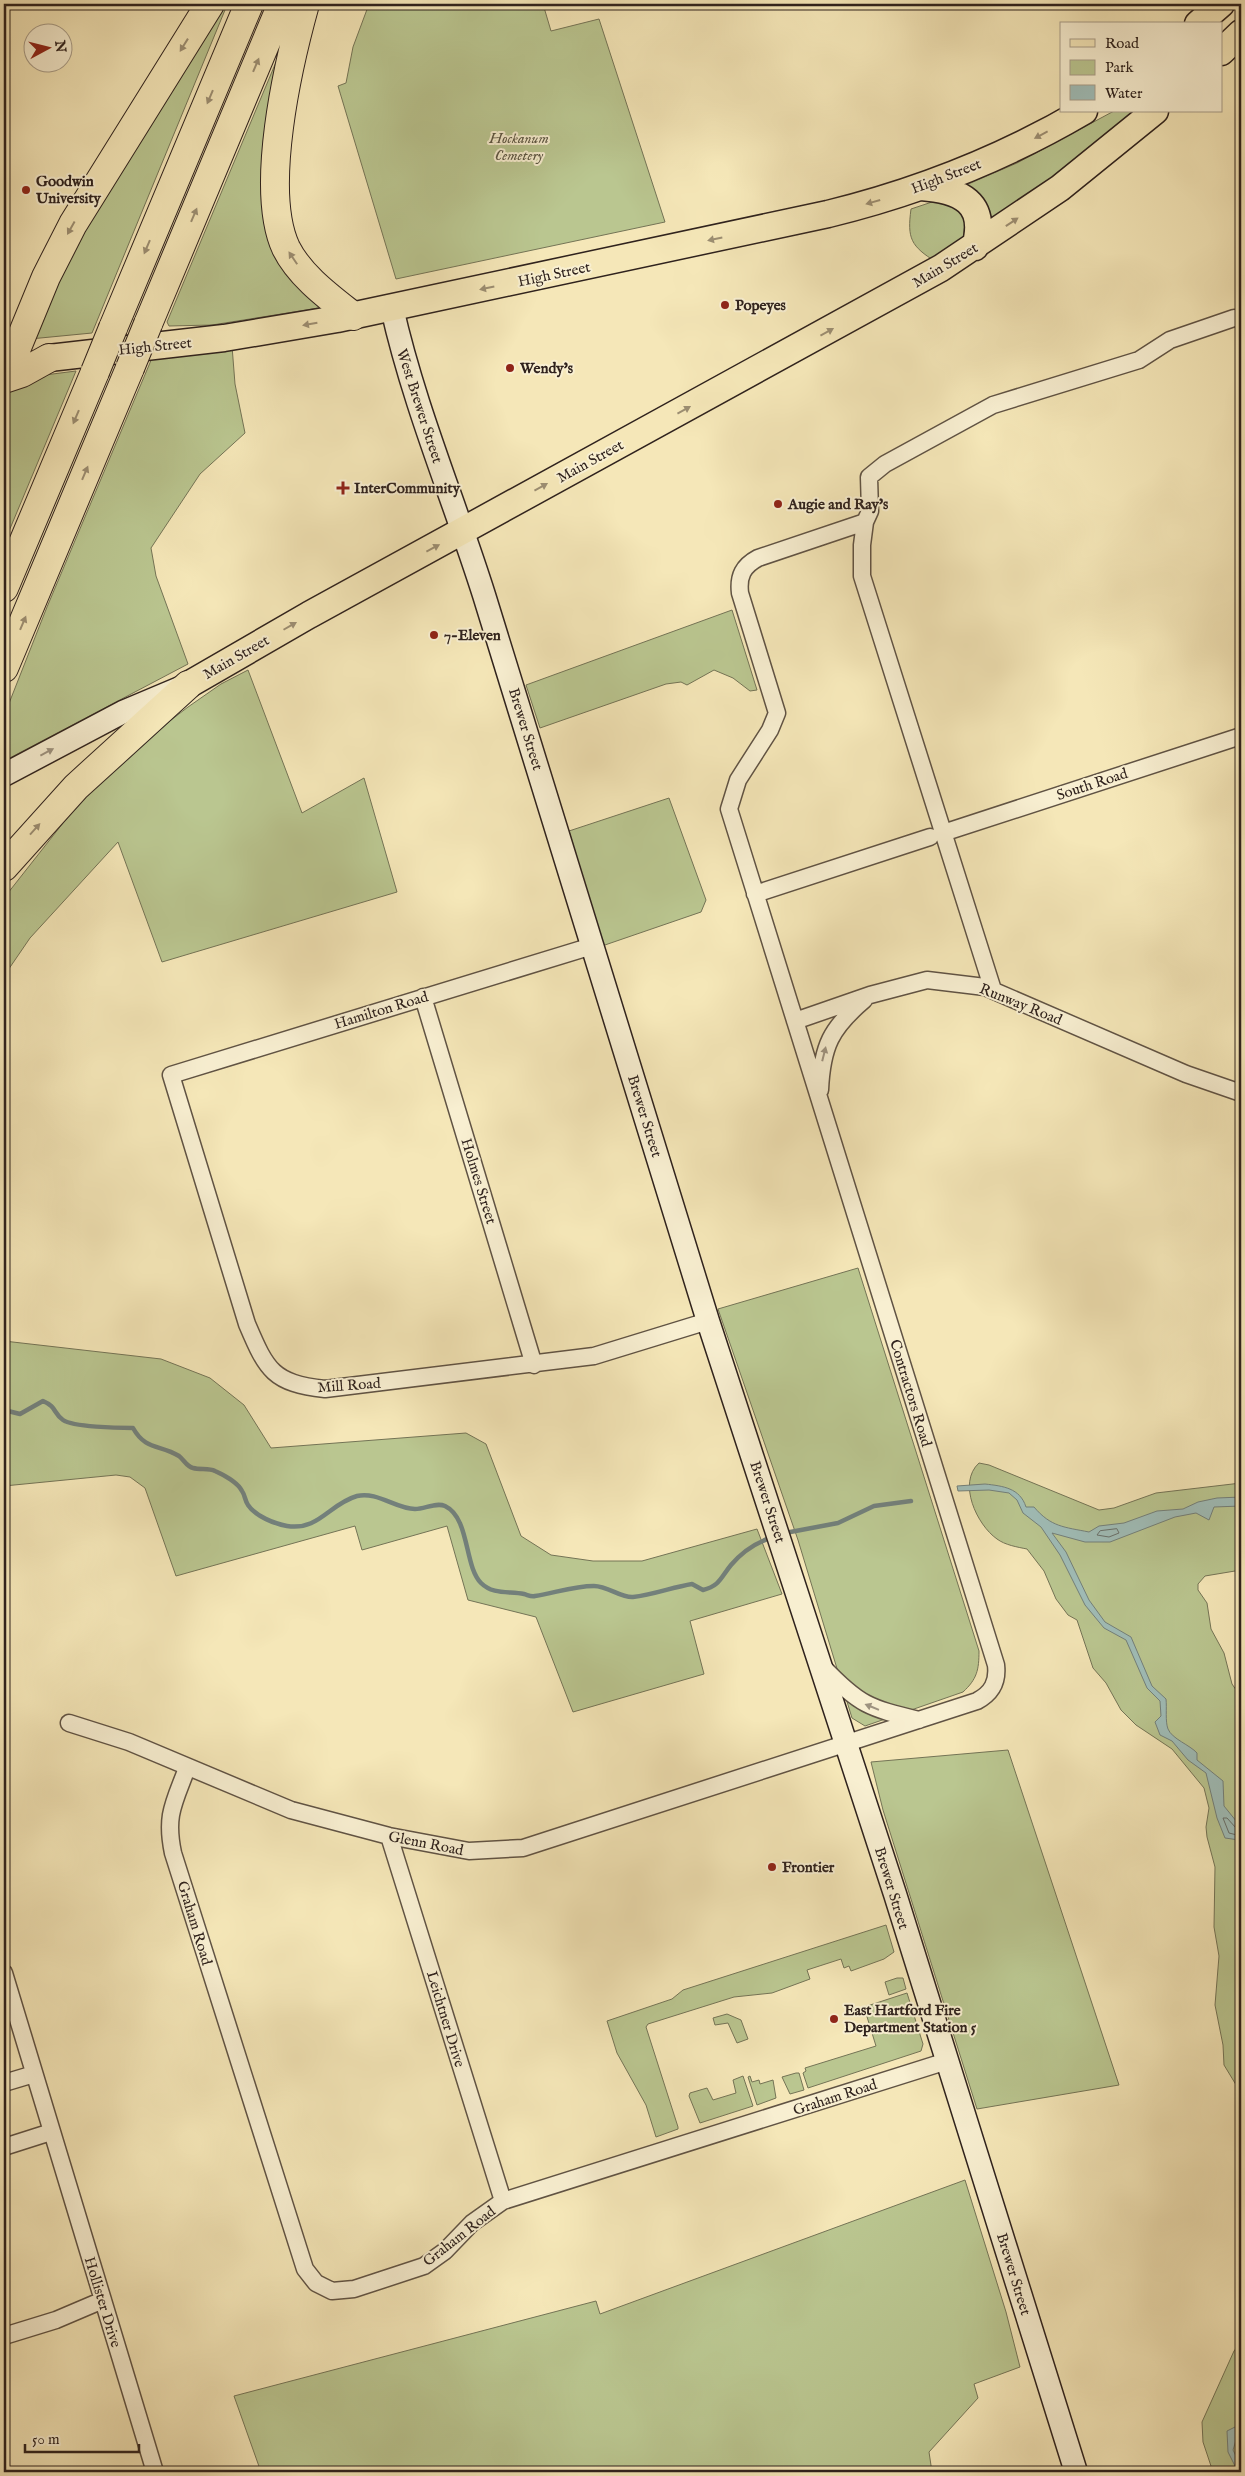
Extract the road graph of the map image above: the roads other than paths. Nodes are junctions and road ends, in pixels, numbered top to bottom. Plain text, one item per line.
1 (210, 4) edge
2 (249, 4) edge
3 (282, 4) edge
4 (305, 4) edge
5 (1221, 4) edge
6 (1200, 22) edge
7 (1241, 33) edge
8 (1222, 51) edge
9 (1082, 112) edge
10 (1154, 112) edge
11 (919, 187) junction
12 (975, 247) junction
13 (392, 308) junction
14 (353, 316) junction
15 (1234, 318) dead end
16 (49, 358) joint
17 (6, 368) edge
18 (864, 522) junction
19 (462, 532) junction
20 (4, 588) edge
21 (4, 668) edge
22 (188, 685) junction
23 (1241, 736) edge
24 (4, 775) edge
25 (936, 835) junction
26 (4, 866) edge
27 (755, 894) junction
28 (592, 946) junction
29 (993, 990) junction
30 (870, 995) junction
31 (423, 997) junction
32 (794, 1021) junction
33 (171, 1075) joint
34 (1241, 1094) edge
35 (820, 1102) junction
36 (708, 1321) junction
37 (534, 1365) junction
38 (821, 1664) junction
39 (919, 1720) junction
40 (69, 1723) dead end
41 (847, 1744) junction
42 (187, 1768) junction
43 (389, 1836) junction
44 (4, 1973) edge
45 (947, 2061) junction
46 (34, 2074) junction
47 (4, 2084) edge
48 (51, 2132) junction
49 (4, 2147) edge
50 (503, 2201) junction
51 (103, 2300) junction
52 (4, 2336) edge
53 (155, 2472) edge
54 (1076, 2472) edge

1 -> 17 highway
2 -> 20 highway, bridge
21 -> 3 highway, bridge
14 -> 4 highway
5 - 6 main road
7 - 8 main road
9 -> 11 main road, High Street
12 -> 10 main road, Main Street
11 - 12 main road
11 -> 13 main road, High Street
19 -> 12 main road, Main Street
13 - 14 main road, High Street
13 - 19 main road, West Brewer Street
14 -> 16 main road, High Street
15 - 18 street
16 - 17 highway
18 - 25 street
18 - 27 street, Contractors Road
22 -> 19 main road, Main Street
19 - 28 main road, Brewer Street
24 -> 22 main road, Main Street
26 -> 22 highway
23 - 25 street, South Road
25 - 27 street, South Road
25 - 29 street
27 - 32 street, Contractors Road
28 - 31 street, Hamilton Road
28 - 36 main road, Brewer Street
29 - 30 street, Runway Road
29 - 34 street, Runway Road
30 - 32 street, Runway Road
35 -> 30 street
31 - 33 street, Hamilton Road
31 - 37 street, Holmes Street
32 - 35 street, Contractors Road
33 - 37 street, Mill Road
35 - 39 street, Contractors Road
36 - 37 street, Mill Road
36 - 38 main road, Brewer Street
39 -> 38 street
38 - 41 main road, Brewer Street
39 - 41 street, Contractors Road
40 - 42 street, Glenn Road
41 - 43 street, Glenn Road
41 - 45 main road, Brewer Street
42 - 43 street, Glenn Road
42 - 50 street, Graham Road
43 - 50 street, Leichtner Drive
44 - 46 street, Hollister Drive
45 - 50 street, Graham Road
45 - 54 main road, Brewer Street
46 - 47 street
46 - 48 street, Hollister Drive
48 - 49 street
48 - 51 street, Hollister Drive
51 - 52 street
51 - 53 street, Hollister Drive

